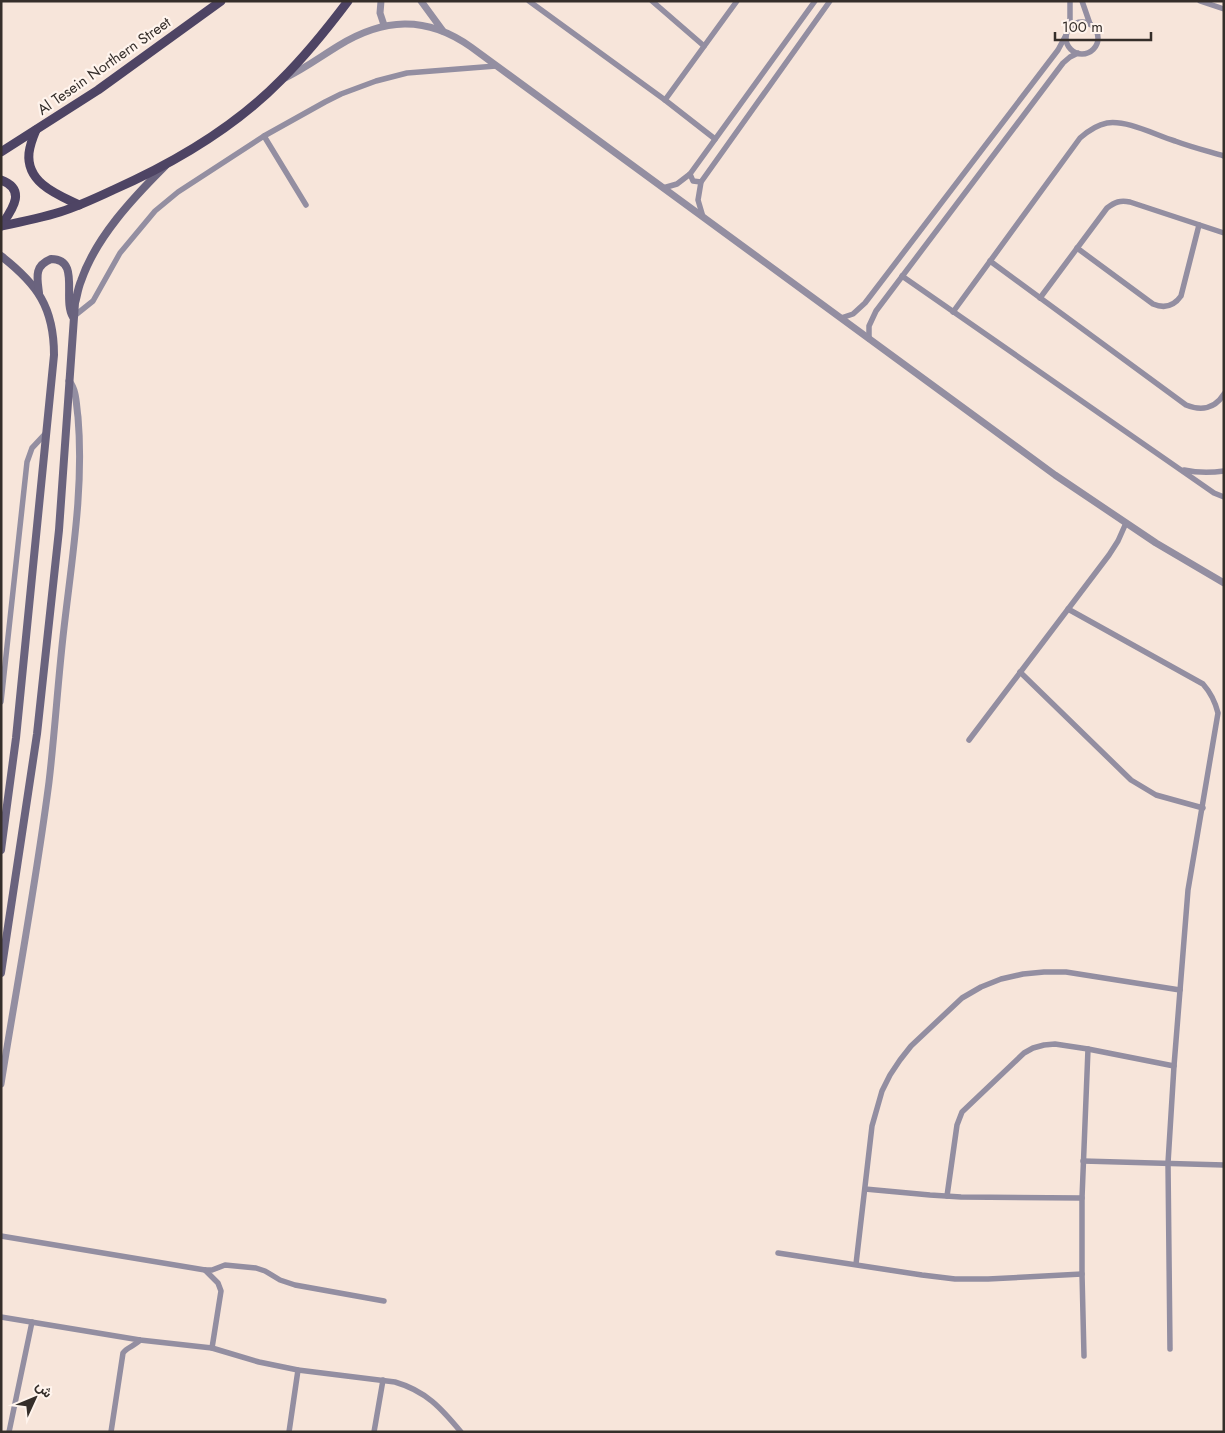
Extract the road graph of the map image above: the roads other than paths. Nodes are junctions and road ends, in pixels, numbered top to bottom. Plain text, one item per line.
1 (221, 1) edge
2 (381, 1) edge
3 (421, 1) edge
4 (530, 1) edge
5 (737, 1) edge
6 (815, 1) edge
7 (830, 1) edge
8 (1070, 1) edge
9 (1082, 1) edge
10 (1200, 1) edge
11 (654, 2) edge
12 (346, 3) edge
13 (536, 4) edge
14 (1224, 9) edge
15 (1090, 24) junction
16 (384, 25) junction
17 (1070, 28) junction
18 (444, 31) junction
19 (1066, 35) junction
20 (704, 46) junction
21 (1078, 53) junction
22 (776, 56) junction
23 (786, 63) junction
24 (496, 66) junction
25 (282, 79) junction
26 (665, 100) junction
27 (36, 130) junction
28 (264, 136) junction
29 (715, 140) junction
30 (1, 152) edge
31 (1224, 156) edge
32 (168, 164) junction
33 (690, 174) junction
34 (1, 180) edge
35 (701, 182) junction
36 (663, 188) junction
37 (79, 205) junction
38 (306, 205) dead end
39 (703, 217) junction
40 (1199, 224) junction
41 (1, 226) edge
42 (1224, 233) edge
43 (1077, 248) junction
44 (1, 256) edge
45 (990, 261) junction
46 (902, 276) junction
47 (39, 293) junction
48 (1040, 298) junction
49 (952, 312) junction
50 (73, 317) junction
51 (841, 318) junction
52 (869, 339) junction
53 (69, 381) junction
54 (1224, 394) edge
55 (46, 434) junction
56 (1180, 470) junction
57 (1224, 471) edge
58 (1224, 498) edge
59 (1126, 523) junction
60 (1224, 583) edge
61 (1068, 609) junction
62 (1020, 672) junction
63 (1, 702) edge
64 (970, 740) dead end
65 (1202, 808) junction
66 (1, 850) edge
67 (1, 972) edge
68 (1180, 990) junction
69 (1088, 1049) junction
70 (1174, 1066) junction
71 (1, 1084) edge
72 (1082, 1161) junction
73 (1168, 1163) junction
74 (1224, 1164) edge
75 (865, 1189) junction
76 (947, 1196) junction
77 (1082, 1198) junction
78 (1, 1236) edge
79 (778, 1253) dead end
80 (856, 1264) junction
81 (205, 1270) junction
82 (1082, 1274) junction
83 (384, 1302) dead end
84 (1, 1317) edge
85 (32, 1322) junction
86 (140, 1340) junction
87 (212, 1348) junction
88 (1170, 1349) dead end
89 (1084, 1356) dead end
90 (298, 1370) junction
91 (383, 1380) junction
92 (9, 1432) edge
93 (111, 1432) edge
94 (289, 1432) edge
95 (374, 1432) edge
96 (461, 1432) edge

1 - 27 main road, Al Tesein Northern Street
2 - 16 street
3 - 18 street
4 - 13 street
5 - 20 street
6 - 22 street
7 - 23 street
8 - 17 street
9 - 15 street
10 - 14 street
11 - 20 street
12 - 25 main road
13 - 26 street
15 - 17 street
15 - 21 street
16 - 18 street
16 - 25 street
17 - 19 street
18 - 24 street
19 - 21 street
19 - 51 street
20 - 26 street
21 - 46 street
22 - 23 street
22 - 29 street
23 - 35 street
24 - 28 street
24 - 36 street
25 - 32 main road
26 - 29 street
27 - 30 main road, Al Tesein Northern Street
27 - 37 main road
28 - 38 street
28 - 50 street
29 - 33 street
31 - 45 street
32 - 37 main road
32 - 50 main road
33 - 35 street
33 - 36 street
34 - 41 main road
35 - 39 street
36 - 39 street
37 - 41 main road
39 - 51 street
40 - 42 street
40 - 43 street
40 - 43 street
43 - 48 street
44 - 47 main road
45 - 48 street
45 - 49 street
46 - 49 street
46 - 52 street
47 - 50 main road
47 - 55 main road
48 - 54 street
49 - 56 street
50 - 53 main road
51 - 52 street
52 - 59 street
53 - 67 main road
53 - 71 street
55 - 63 street
55 - 66 main road
56 - 57 street
56 - 58 street
59 - 60 street
59 - 61 street
61 - 62 street
61 - 65 street
62 - 64 street
62 - 65 street
65 - 68 street
68 - 70 street
68 - 75 street
69 - 70 street
69 - 72 street
69 - 76 street
70 - 73 street
72 - 73 street
72 - 77 street
73 - 74 street
73 - 88 street
75 - 76 street
75 - 80 street
76 - 77 street
77 - 82 street
78 - 81 street
79 - 80 street
80 - 82 street
81 - 83 street
81 - 87 street
82 - 89 street
84 - 85 street
85 - 86 street
85 - 92 street
86 - 87 street
86 - 93 street
87 - 90 street
90 - 91 street
90 - 94 street
91 - 95 street
91 - 96 street

